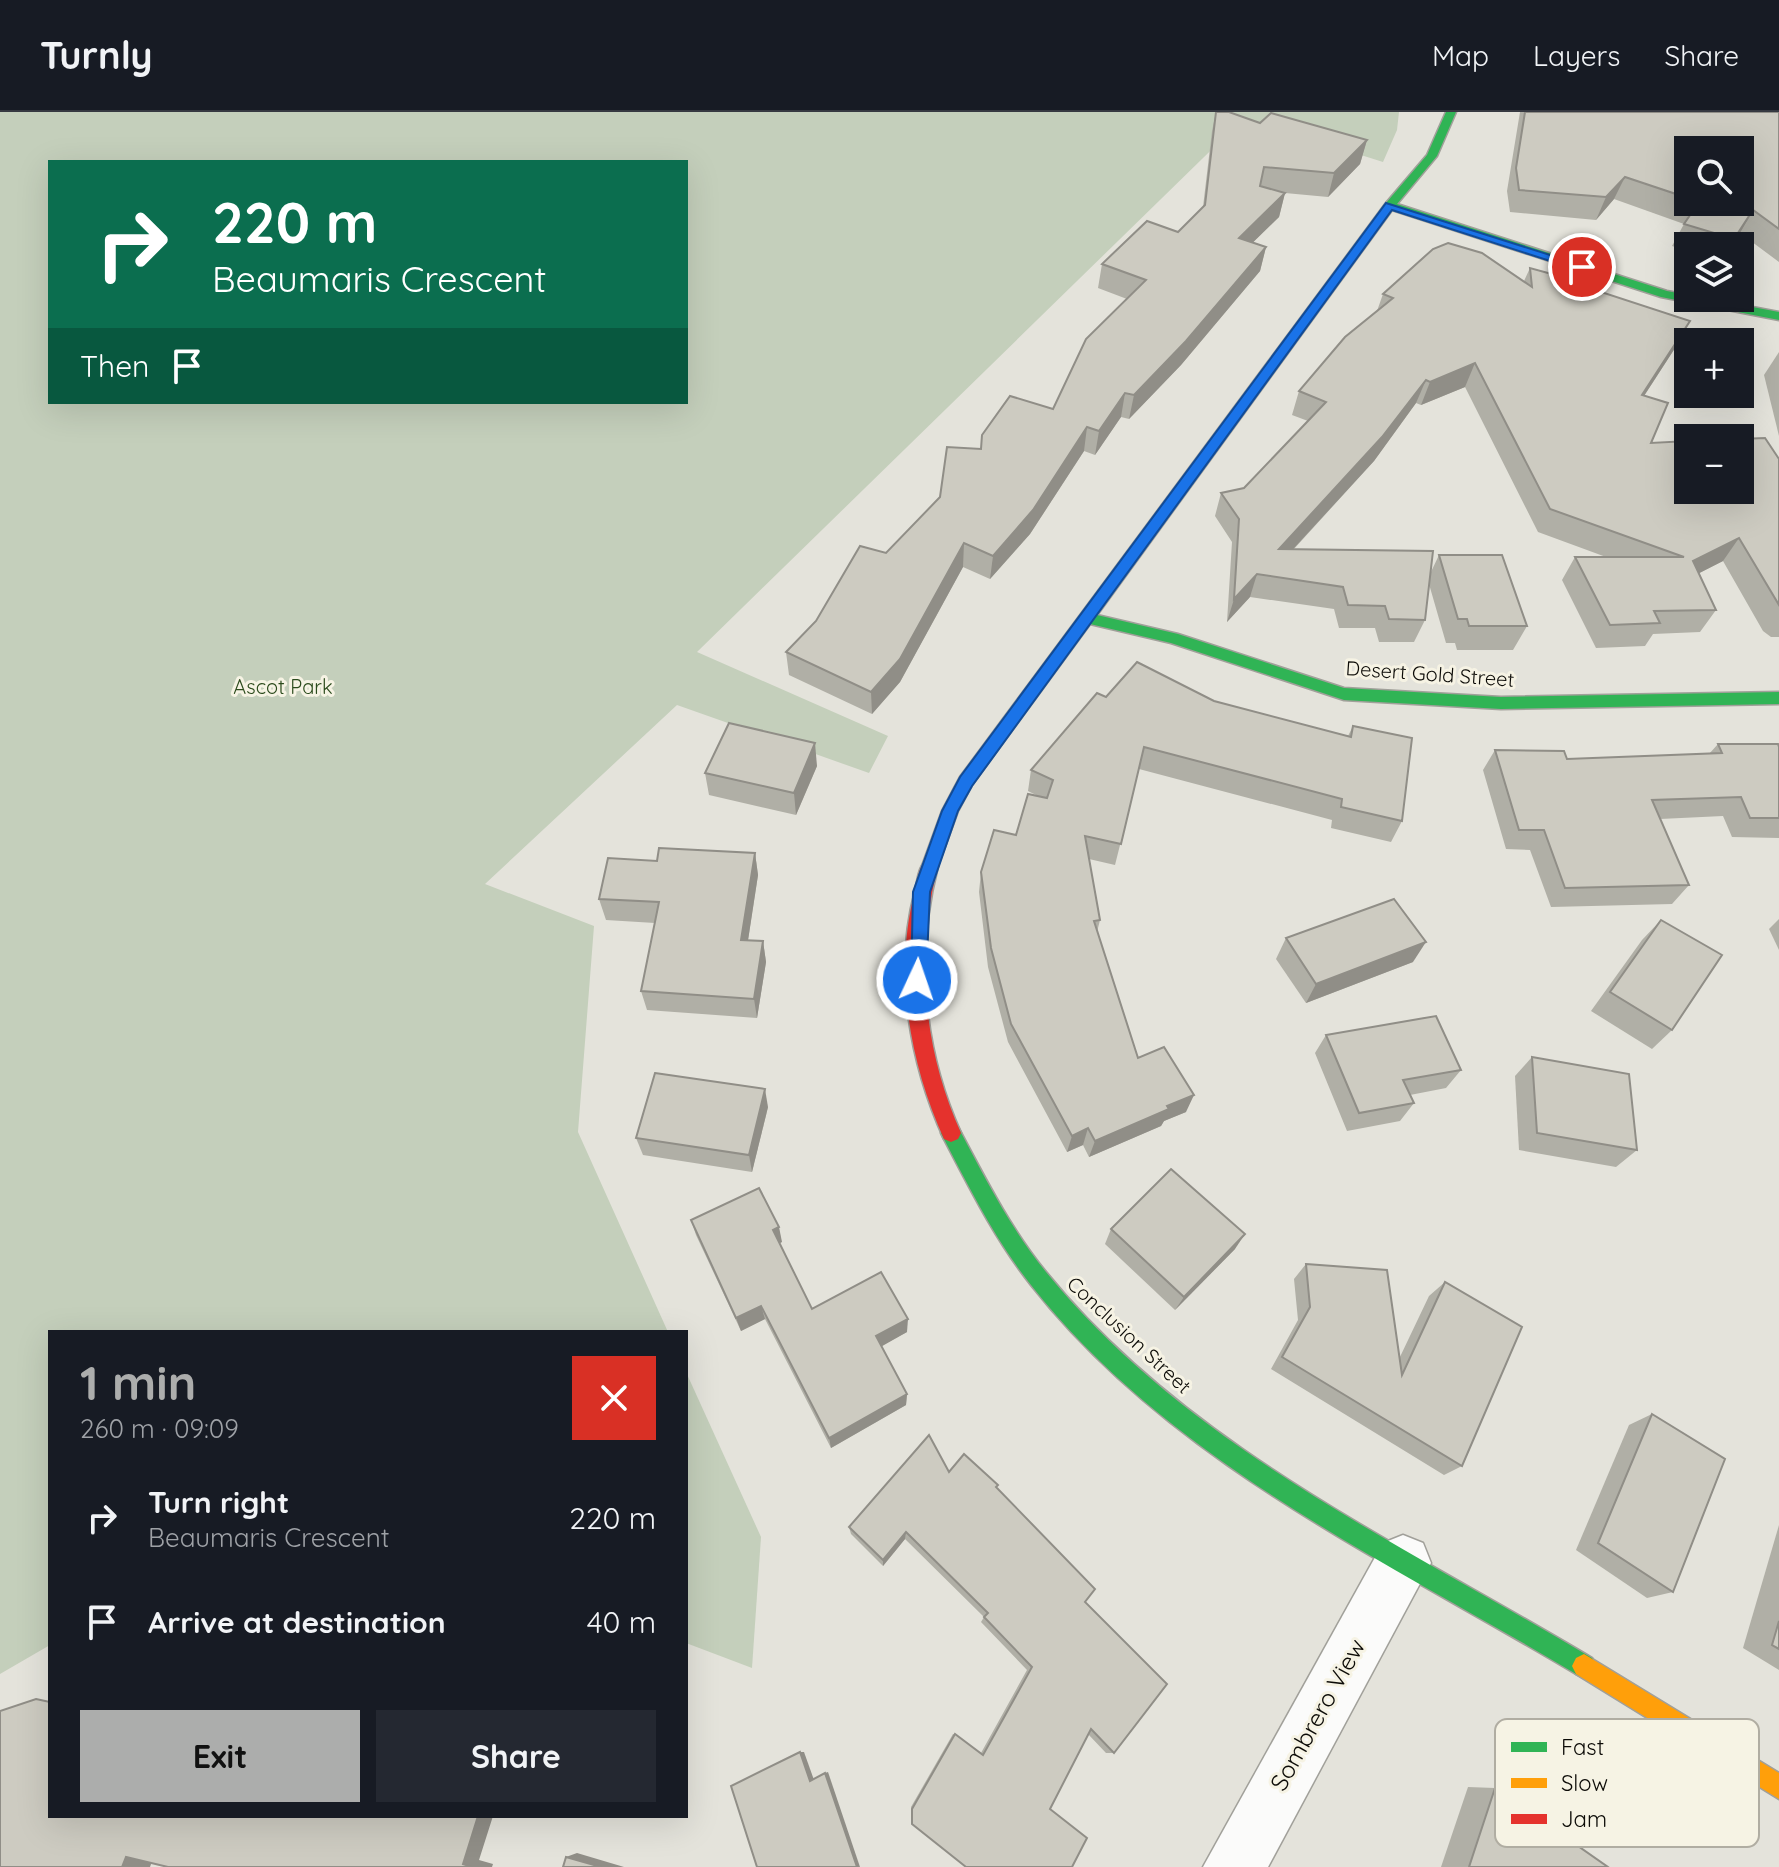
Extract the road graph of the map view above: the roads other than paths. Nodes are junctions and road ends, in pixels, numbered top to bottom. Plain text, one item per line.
1 (1451, 112) edge
2 (1390, 205) junction
3 (1779, 316) edge
4 (1089, 618) junction
5 (1779, 698) edge
6 (1403, 1563) junction
7 (1669, 1719) edge
8 (1759, 1775) edge
9 (1779, 1787) edge
10 (1234, 1867) edge

1 - 2 street, Conclusion Street
2 - 3 street
2 - 4 street, Conclusion Street
4 - 5 street, Desert Gold Street
4 - 6 street, Conclusion Street
6 - 7 street, Conclusion Street
6 - 10 street, Sombrero View
8 - 9 street, Conclusion Street

